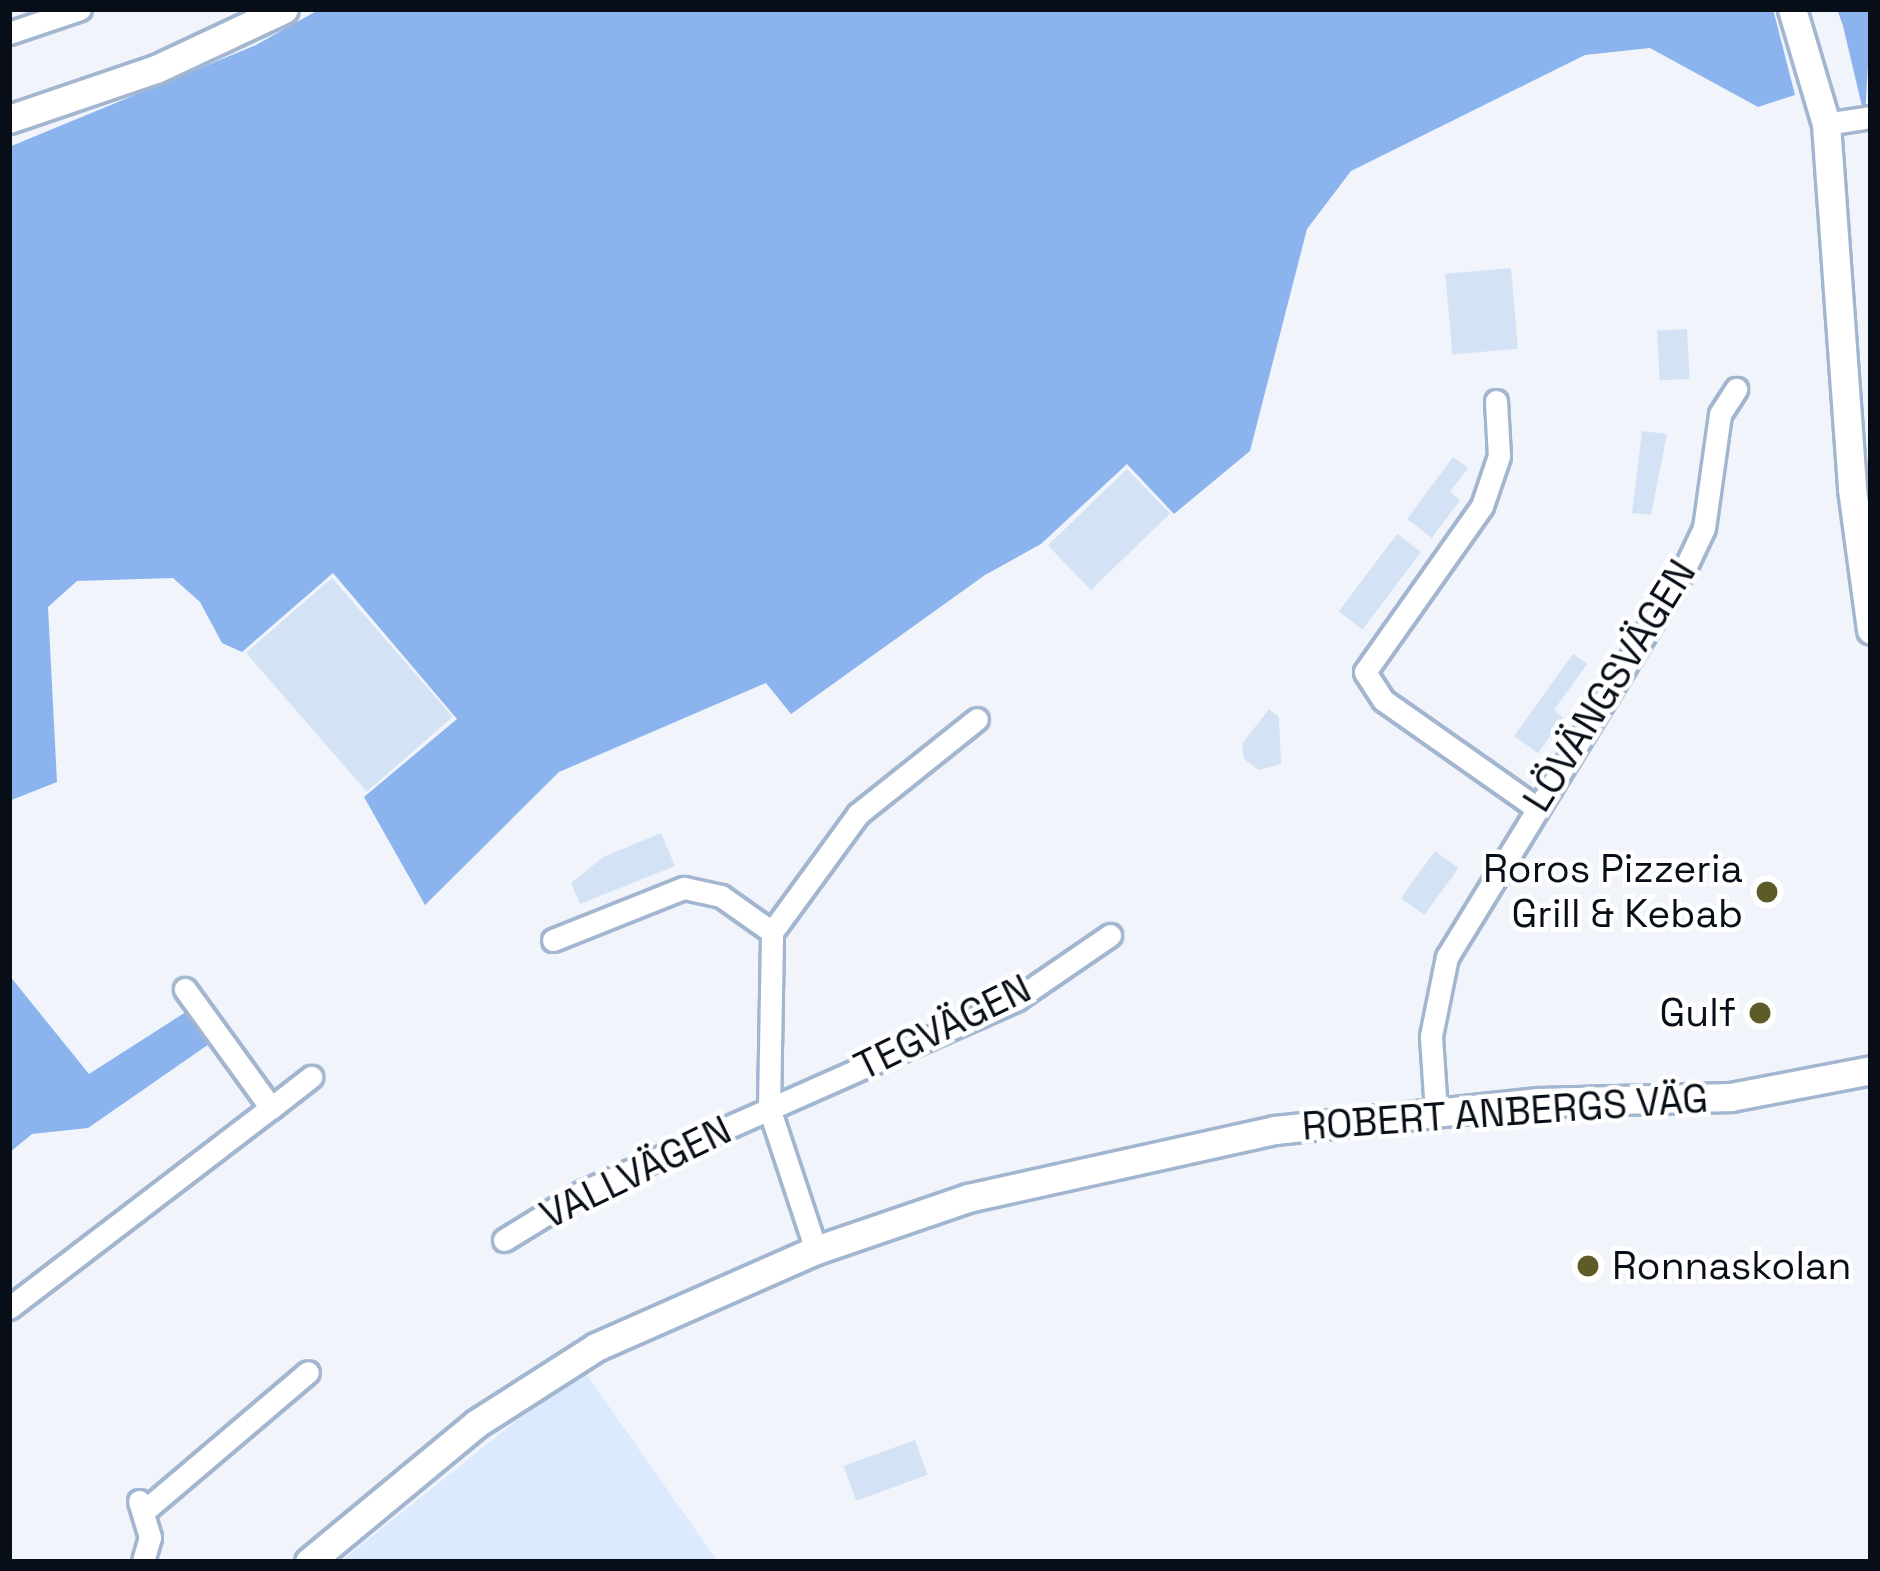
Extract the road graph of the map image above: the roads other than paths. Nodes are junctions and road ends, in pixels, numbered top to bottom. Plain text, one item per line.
1 (80, 9) edge
2 (284, 9) edge
3 (1792, 9) edge
4 (49, 15) edge
5 (9, 33) edge
6 (1871, 117) edge
7 (9, 119) edge
8 (1826, 124) junction
9 (1736, 389) dead end
10 (1496, 401) dead end
11 (1871, 630) edge
12 (977, 719) dead end
13 (1535, 807) junction
14 (772, 932) junction
15 (1110, 934) dead end
16 (553, 940) dead end
17 (185, 989) dead end
18 (1871, 1070) edge
19 (311, 1077) dead end
20 (271, 1108) junction
21 (769, 1108) junction
22 (1436, 1112) junction
23 (504, 1240) dead end
24 (816, 1250) junction
25 (9, 1308) edge
26 (308, 1372) dead end
27 (143, 1562) edge
28 (309, 1562) edge

1 - 4 street
2 - 7 street
3 - 8 street
4 - 5 street
6 - 8 street
8 - 11 street
9 - 13 street, LÖVÄNGSVÄGEN
10 - 13 street
12 - 14 street
13 - 22 street, LÖVÄNGSVÄGEN
14 - 16 street
14 - 21 street
15 - 21 street, TEGVÄGEN
17 - 20 street
18 - 22 street, ROBERT ANBERGS VÄG
19 - 20 street
20 - 25 street
21 - 23 street, VALLVÄGEN
21 - 24 street
22 - 24 street, ROBERT ANBERGS VÄG
24 - 28 street, ROBERT ANBERGS VÄG
26 - 27 street

